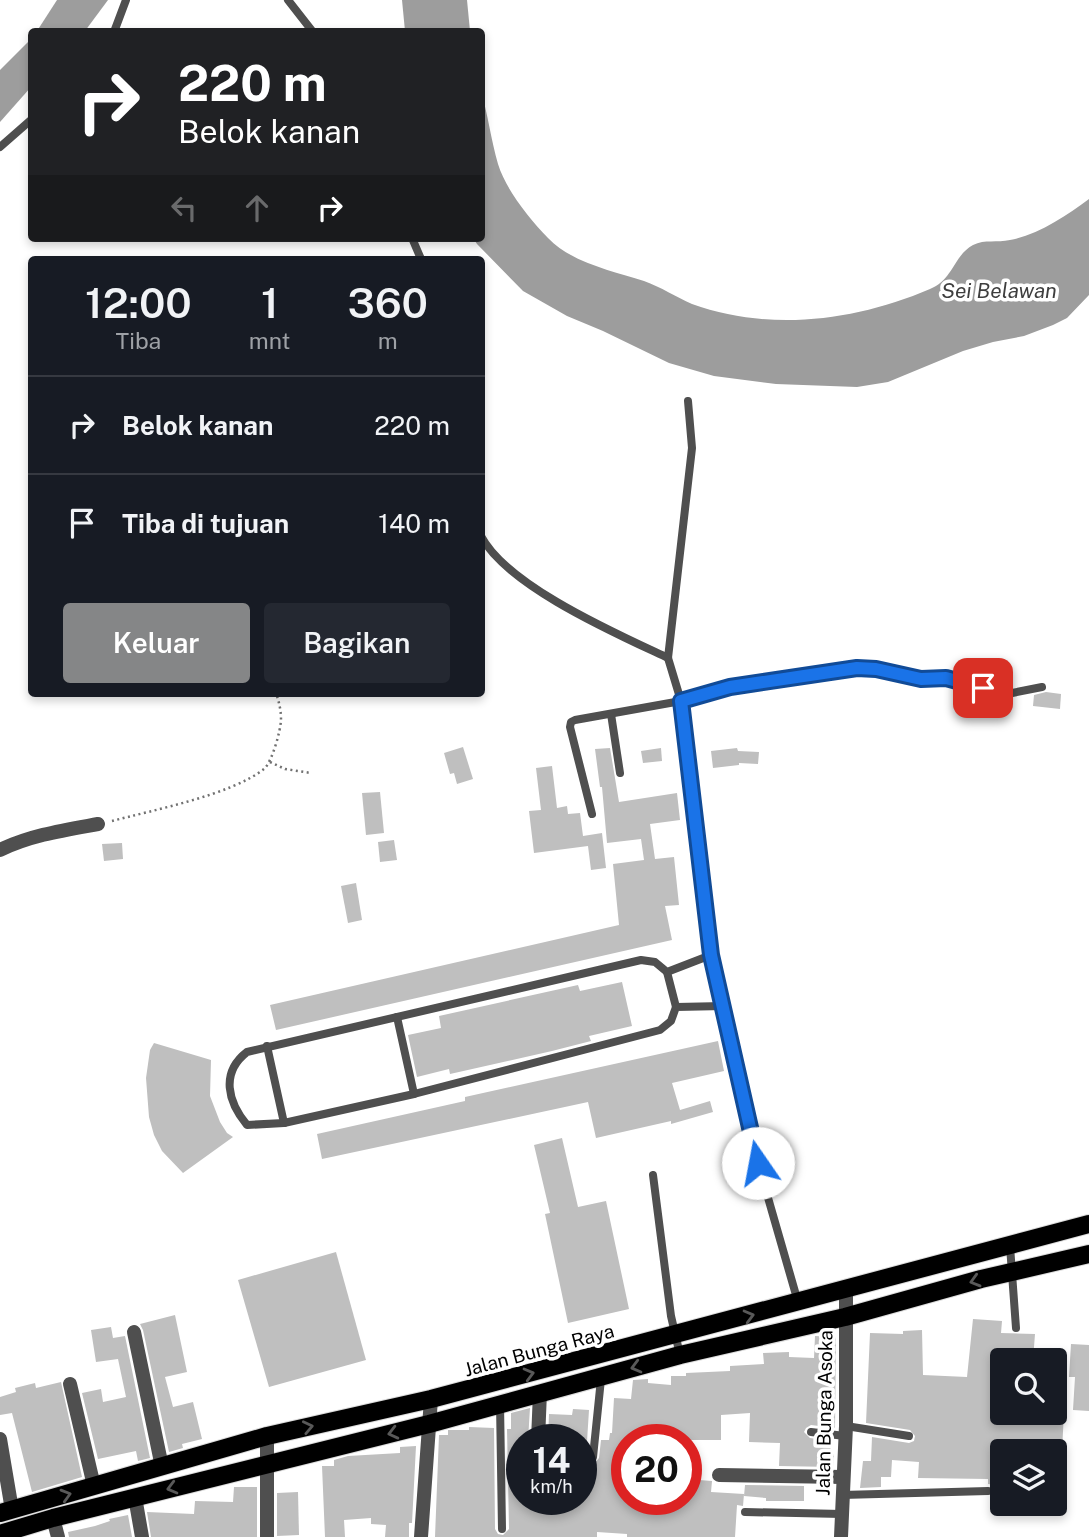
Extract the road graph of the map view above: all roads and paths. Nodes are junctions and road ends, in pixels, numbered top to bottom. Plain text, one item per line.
1 (126, 0) edge
2 (288, 0) edge
3 (116, 28) edge
4 (310, 28) edge
5 (28, 122) edge
6 (0, 147) edge
7 (688, 401) dead end
8 (485, 544) edge
9 (668, 658) junction
10 (1042, 687) dead end
11 (277, 697) edge
12 (681, 701) junction
13 (611, 714) junction
14 (270, 762) junction
15 (311, 773) dead end
16 (620, 774) dead end
17 (592, 814) dead end
18 (98, 824) joint
19 (0, 850) edge
20 (711, 955) junction
21 (667, 972) junction
22 (724, 1006) junction
23 (676, 1007) junction
24 (397, 1017) junction
25 (267, 1046) junction
26 (414, 1094) junction
27 (284, 1123) junction
28 (653, 1174) dead end
29 (1089, 1224) edge
30 (1010, 1245) junction
31 (1089, 1254) edge
32 (1011, 1272) junction
33 (846, 1290) junction
34 (798, 1302) junction
35 (845, 1317) junction
36 (1016, 1328) dead end
37 (134, 1332) dead end
38 (674, 1336) junction
39 (680, 1355) junction
40 (601, 1376) junction
41 (70, 1384) dead end
42 (540, 1392) junction
43 (431, 1399) junction
44 (500, 1403) junction
45 (429, 1424) junction
46 (539, 1424) edge
47 (596, 1424) edge
48 (845, 1431) junction
49 (811, 1432) dead end
50 (267, 1436) junction
51 (909, 1436) dead end
52 (0, 1439) edge
53 (267, 1463) junction
54 (162, 1468) junction
55 (719, 1475) dead end
56 (843, 1477) junction
57 (94, 1486) junction
58 (988, 1491) dead end
59 (842, 1495) junction
60 (135, 1497) junction
61 (6, 1512) edge
62 (745, 1512) dead end
63 (842, 1514) junction
64 (53, 1518) junction
65 (502, 1529) dead end
66 (0, 1534) edge
67 (58, 1537) edge
68 (142, 1537) edge
69 (267, 1537) edge
70 (421, 1537) edge
71 (841, 1537) edge

1 - 3 lane
2 - 4 lane
5 - 6 lane
7 - 9 lane
8 - 9 lane
9 - 12 lane
10 - 12 lane
11 - 14 path
12 - 13 lane
12 - 20 lane
13 - 16 lane
13 - 17 lane
14 - 15 path
14 - 18 path
18 - 19 street
20 - 21 lane
20 - 22 lane
21 - 23 lane
21 - 24 lane
22 - 23 lane
22 - 34 lane
23 - 26 lane
24 - 25 lane
24 - 26 lane
25 - 27 lane
25 - 27 lane
26 - 27 lane
28 - 38 lane
29 - 30 main road, Jalan Bunga Raya
30 - 32 lane
30 - 33 main road, Jalan Bunga Raya
31 - 32 main road
32 -> 35 main road
32 - 36 lane
33 - 34 main road, Jalan Bunga Raya
33 - 35 street, Jalan Bunga Asoka
38 -> 34 main road, Jalan Bunga Raya
35 - 39 main road
35 - 48 street, Jalan Bunga Asoka
37 - 54 street
38 - 39 lane
43 -> 38 main road, Jalan Bunga Raya
39 -> 40 main road
40 - 42 main road
40 - 47 lane
41 - 57 street
42 - 44 main road
42 - 46 street
43 - 45 street
50 -> 43 main road, Jalan Bunga Raya
44 - 45 main road
44 - 65 lane
45 -> 53 main road
45 - 70 street
48 - 49 lane
48 - 51 lane
48 - 56 street, Jalan Bunga Asoka
50 - 53 street
50 - 54 main road, Jalan Bunga Raya
52 - 61 street
53 -> 60 main road
53 - 69 street
54 - 57 main road, Jalan Bunga Raya
55 - 56 street
56 - 59 street, Jalan Bunga Asoka
61 -> 57 main road, Jalan Bunga Raya
58 - 59 lane
59 - 63 street, Jalan Bunga Asoka
60 - 64 main road
60 - 68 street
62 - 63 lane
63 - 71 street, Jalan Bunga Asoka
64 - 66 main road
64 - 67 street

